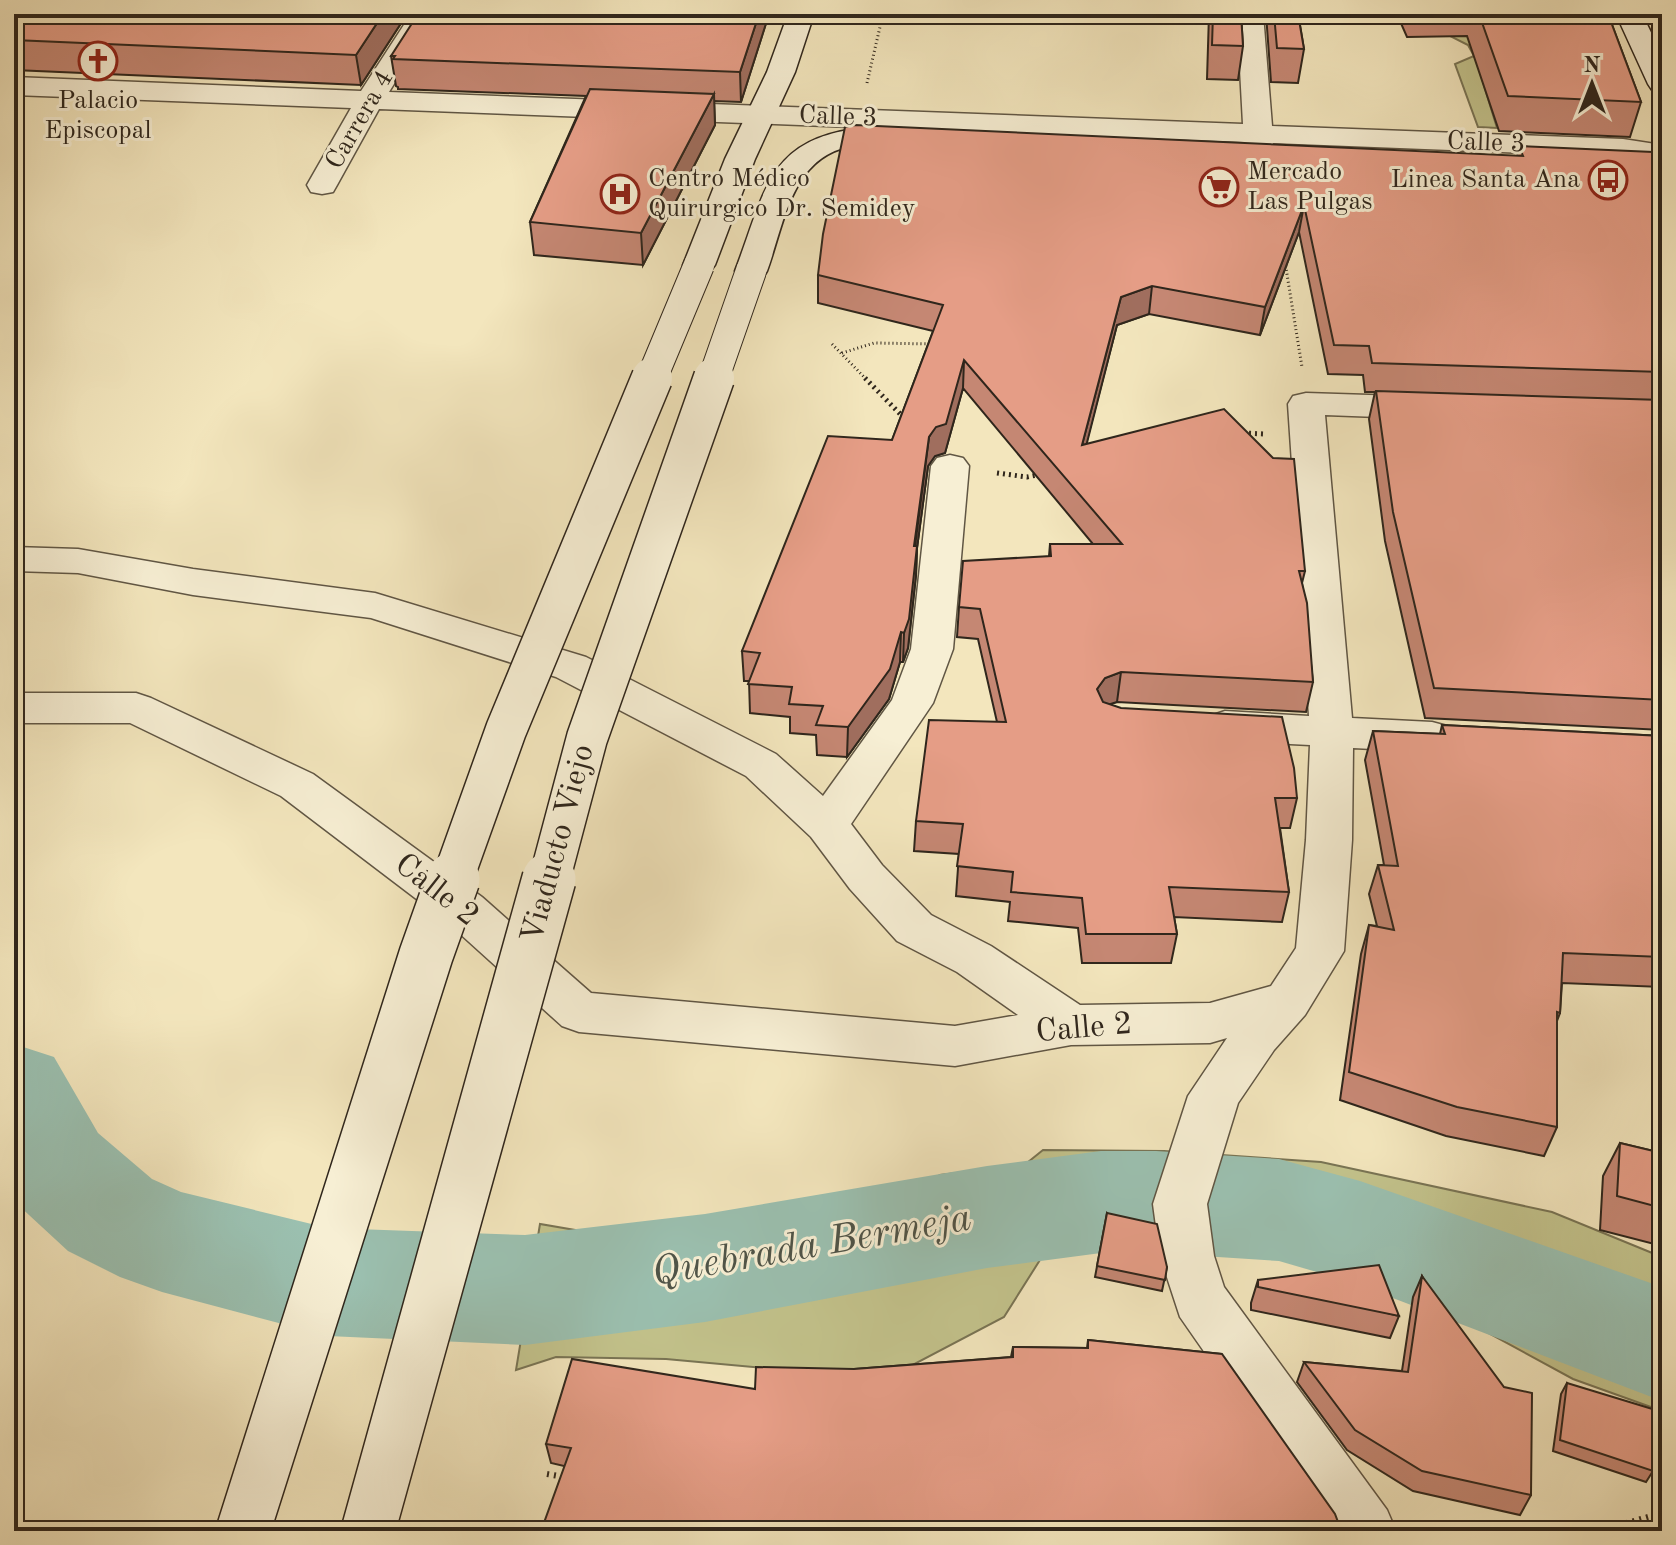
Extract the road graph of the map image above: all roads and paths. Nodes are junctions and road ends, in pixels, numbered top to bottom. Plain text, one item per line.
1 (424, 14) edge
2 (801, 14) edge
3 (883, 14) edge
4 (1250, 14) edge
5 (1629, 14) edge
6 (867, 84) dead end
7 (1662, 84) edge
8 (14, 86) edge
9 (369, 101) junction
10 (762, 115) junction
11 (1259, 143) junction
12 (1662, 154) edge
13 (1662, 167) edge
14 (790, 169) joint
15 (322, 185) dead end
16 (1285, 262) edge
17 (832, 344) dead end
18 (945, 344) edge
19 (842, 353) junction
20 (1459, 409) edge
21 (1307, 421) junction
22 (1233, 432) edge
23 (950, 466) junction
24 (1057, 470) edge
25 (14, 559) edge
26 (14, 708) edge
27 (1194, 724) edge
28 (1332, 733) junction
29 (1473, 739) edge
30 (827, 825) junction
31 (1288, 1001) junction
32 (1071, 1025) junction
33 (547, 1474) dead end
34 (576, 1480) edge
35 (1662, 1513) edge
36 (243, 1531) edge
37 (368, 1531) edge
38 (1365, 1531) edge
39 (1599, 1531) edge

1 - 9 street, Carrera 4
2 - 10 street
3 - 6 path
4 - 11 street
5 - 7 street
8 - 9 street, Calle 3
9 - 10 street, Calle 3
9 - 15 street, Carrera 4
10 - 11 street, Calle 3
10 - 36 street, bridge
11 - 12 street, Calle 3
11 - 13 street, Calle 3
11 - 14 street, Calle 3
14 - 37 street, Viaducto Viejo, bridge
16 - 21 path
17 - 19 path
18 - 19 path
19 - 23 path
20 - 21 street
21 - 22 path
21 - 28 street
23 - 24 path
23 - 30 street
25 - 30 street
26 - 32 street, Calle 2
27 - 28 street
28 - 29 street
28 - 31 street
30 - 32 street
31 - 32 street, Calle 2
31 - 38 street
33 - 34 path
35 - 39 path

